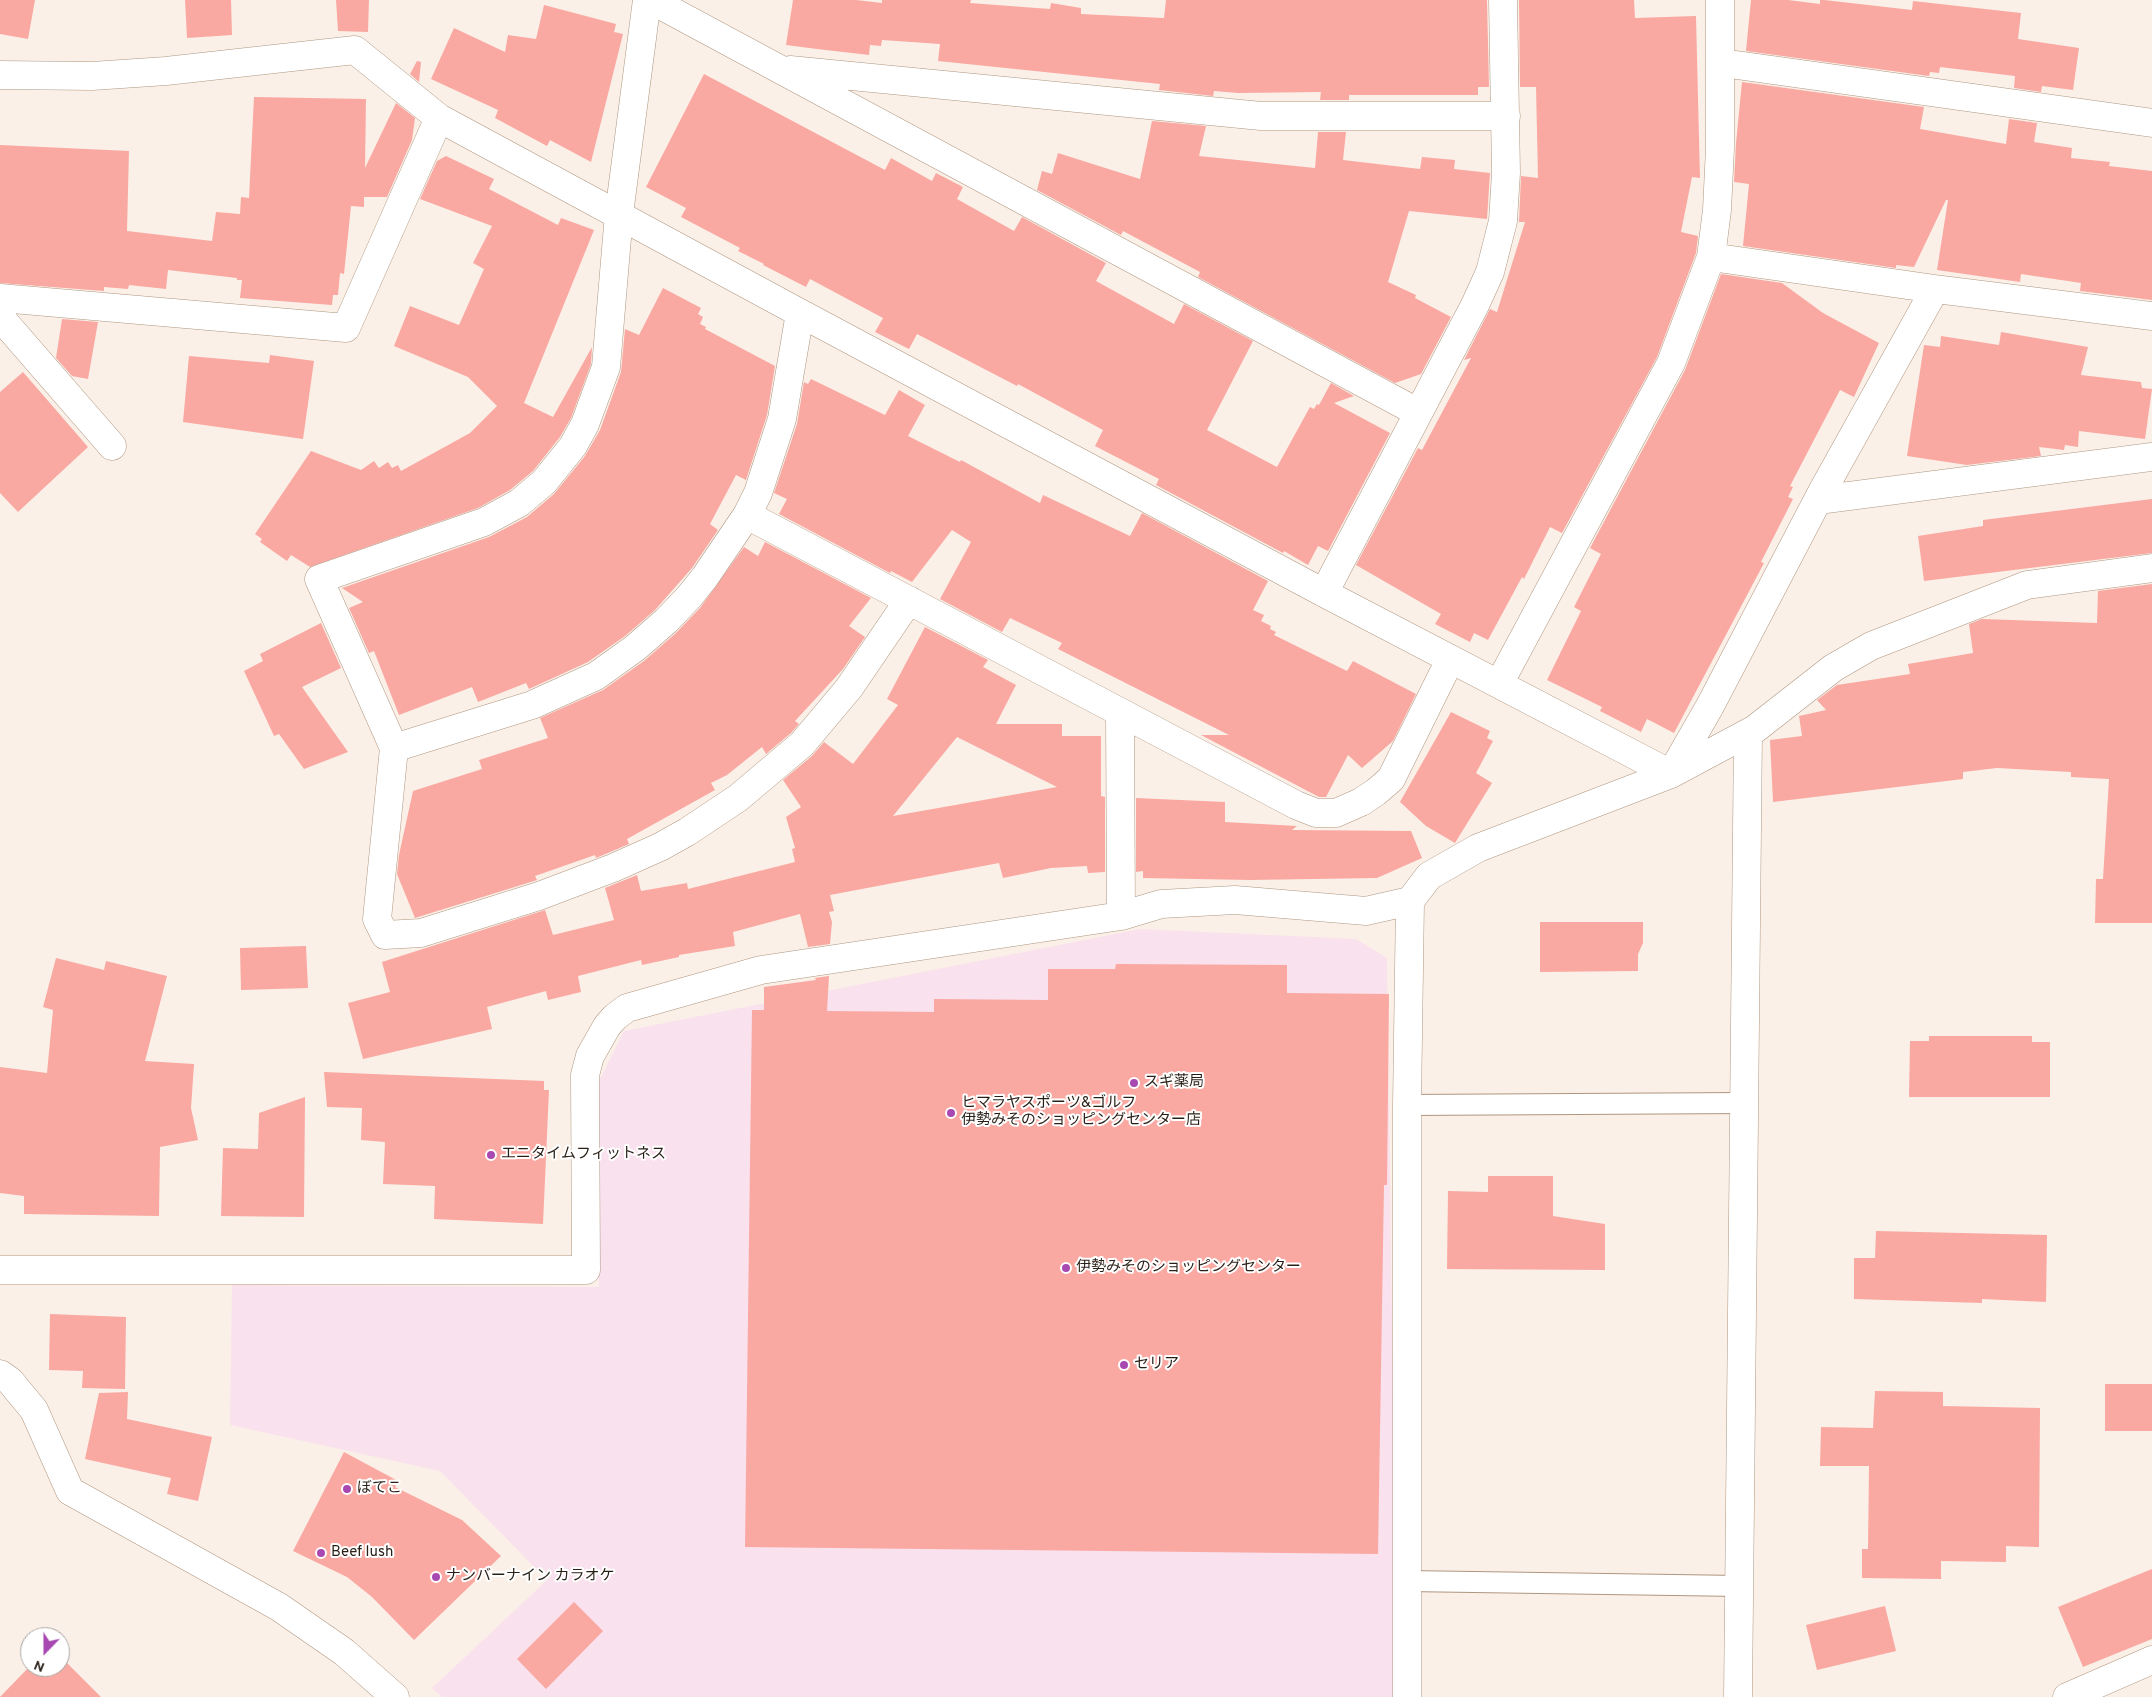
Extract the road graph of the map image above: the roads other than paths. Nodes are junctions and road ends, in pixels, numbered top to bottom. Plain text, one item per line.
1 (649, 0) edge
2 (1503, 0) edge
3 (1720, 0) edge
4 (1722, 63) junction
5 (776, 69) junction
6 (0, 75) edge
7 (1506, 116) junction
8 (440, 118) junction
9 (2152, 123) edge
10 (619, 214) junction
11 (1711, 257) junction
12 (1935, 289) junction
13 (0, 298) edge
14 (800, 313) junction
15 (2152, 316) edge
16 (0, 317) edge
17 (1418, 412) junction
18 (112, 446) dead end
19 (2152, 457) edge
20 (1818, 500) junction
21 (747, 515) junction
22 (2152, 568) edge
23 (1324, 593) junction
24 (909, 600) junction
25 (1450, 660) junction
26 (1499, 684) junction
27 (1120, 713) junction
28 (1748, 733) junction
29 (394, 748) junction
30 (1671, 774) junction
31 (1410, 901) junction
32 (1121, 916) junction
33 (1745, 1103) junction
34 (1407, 1106) junction
35 (0, 1270) edge
36 (0, 1374) edge
37 (1408, 1581) junction
38 (1740, 1586) junction
39 (2152, 1660) edge
40 (395, 1697) edge
41 (1407, 1697) edge
42 (1738, 1697) edge
43 (2067, 1697) edge

1 - 5 street
1 - 10 street
2 - 7 street
3 - 4 street
4 - 9 street
4 - 11 street
5 - 7 street
5 - 17 street
6 - 8 street
7 - 17 street
8 - 10 street
8 - 13 street
10 - 14 street
10 - 29 street
11 - 12 street
11 - 26 street
12 - 15 street
12 - 20 street
14 - 21 street
14 - 23 street
16 - 18 street
17 - 23 street
19 - 20 street
20 - 30 street
21 - 24 street
21 - 29 street
22 - 28 street
23 - 25 street
24 - 27 street
24 - 29 street
25 - 26 street
25 - 27 street
26 - 30 street
27 - 32 street
28 - 30 street
28 - 33 street
30 - 31 street
31 - 32 street
31 - 34 street
32 - 35 street
33 - 34 lane
33 - 38 street
34 - 37 street
36 - 40 street
37 - 38 lane
37 - 41 street
38 - 42 street
39 - 43 street

